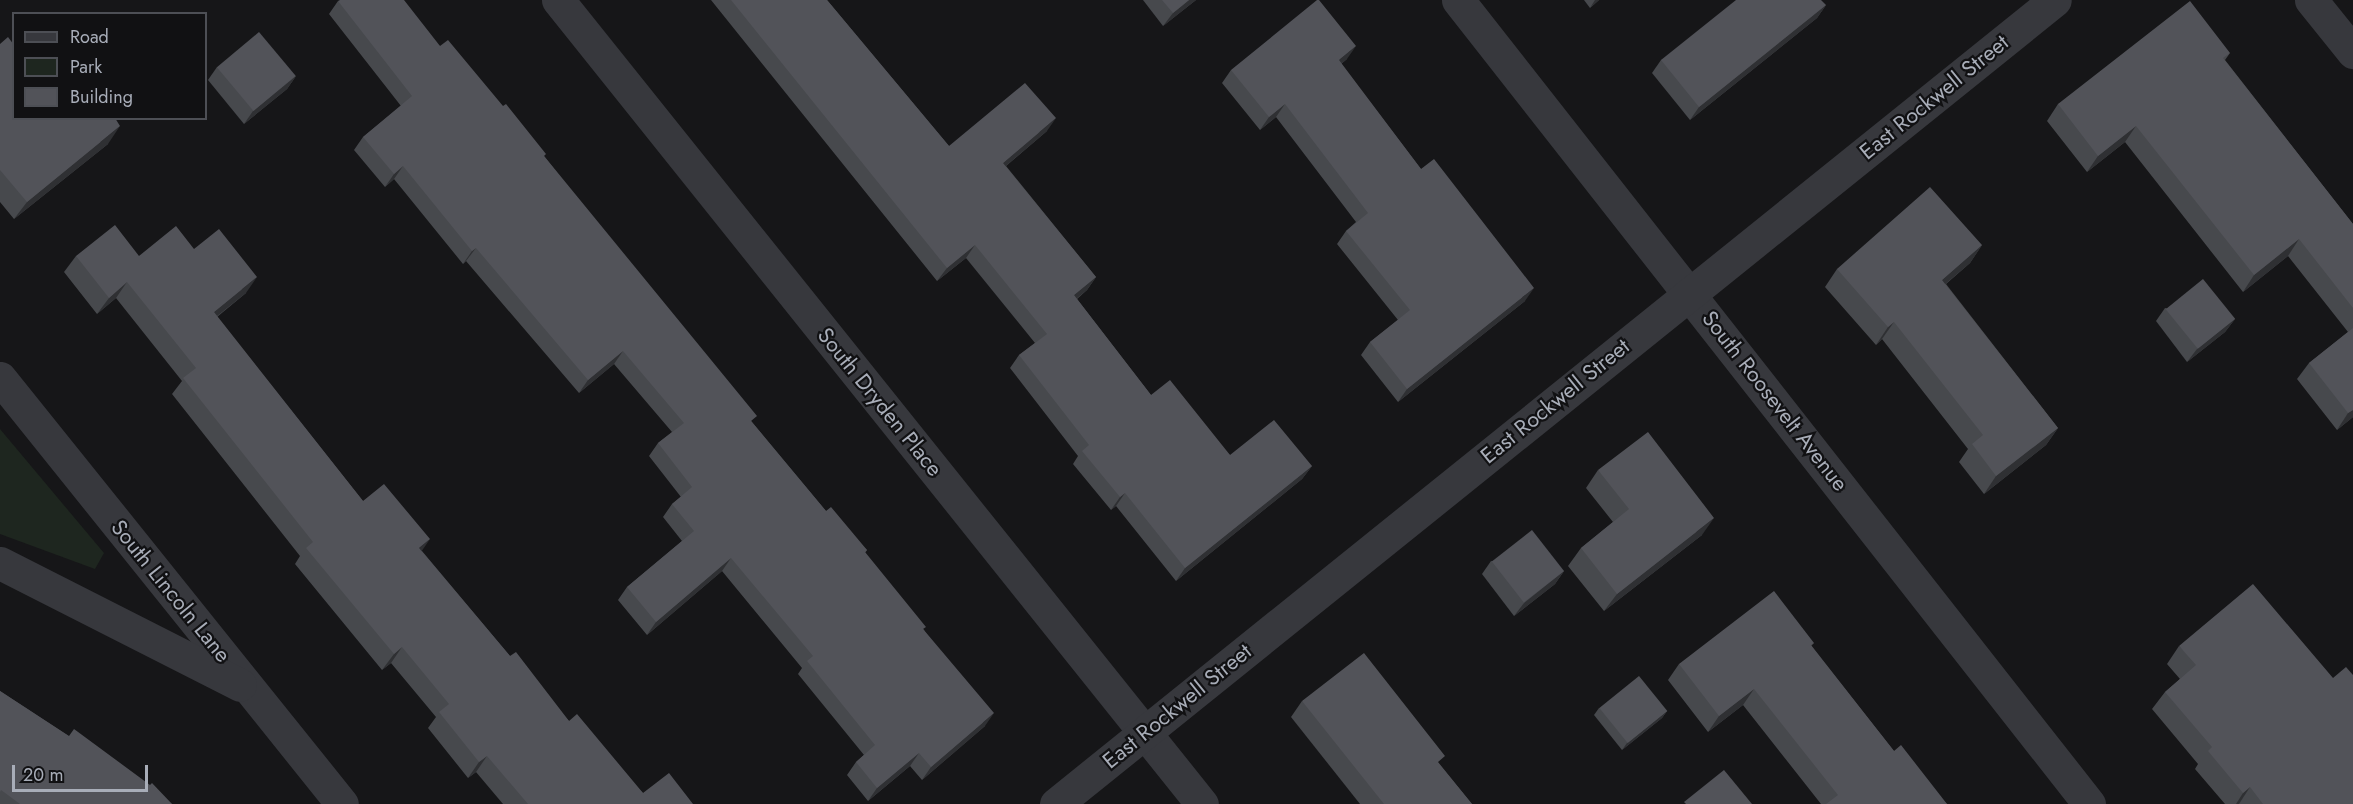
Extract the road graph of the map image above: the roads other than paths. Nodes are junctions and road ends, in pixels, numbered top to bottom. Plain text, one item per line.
1 (558, 0) edge
2 (1458, 0) edge
3 (2055, 0) edge
4 (2311, 0) edge
5 (2353, 52) edge
6 (1691, 292) junction
7 (0, 378) edge
8 (0, 563) edge
9 (252, 691) junction
10 (1144, 732) junction
11 (342, 804) edge
12 (1056, 804) edge
13 (1202, 804) edge
14 (2089, 804) edge

1 - 10 street, South Dryden Place
2 - 6 street, South Roosevelt Avenue
3 - 6 street, East Rockwell Street
4 - 5 street
6 - 10 street, East Rockwell Street
6 - 14 street, South Roosevelt Avenue
7 - 9 street, South Lincoln Lane
8 - 9 street
9 - 11 street, South Lincoln Lane
10 - 12 street, East Rockwell Street
10 - 13 street, South Dryden Place

